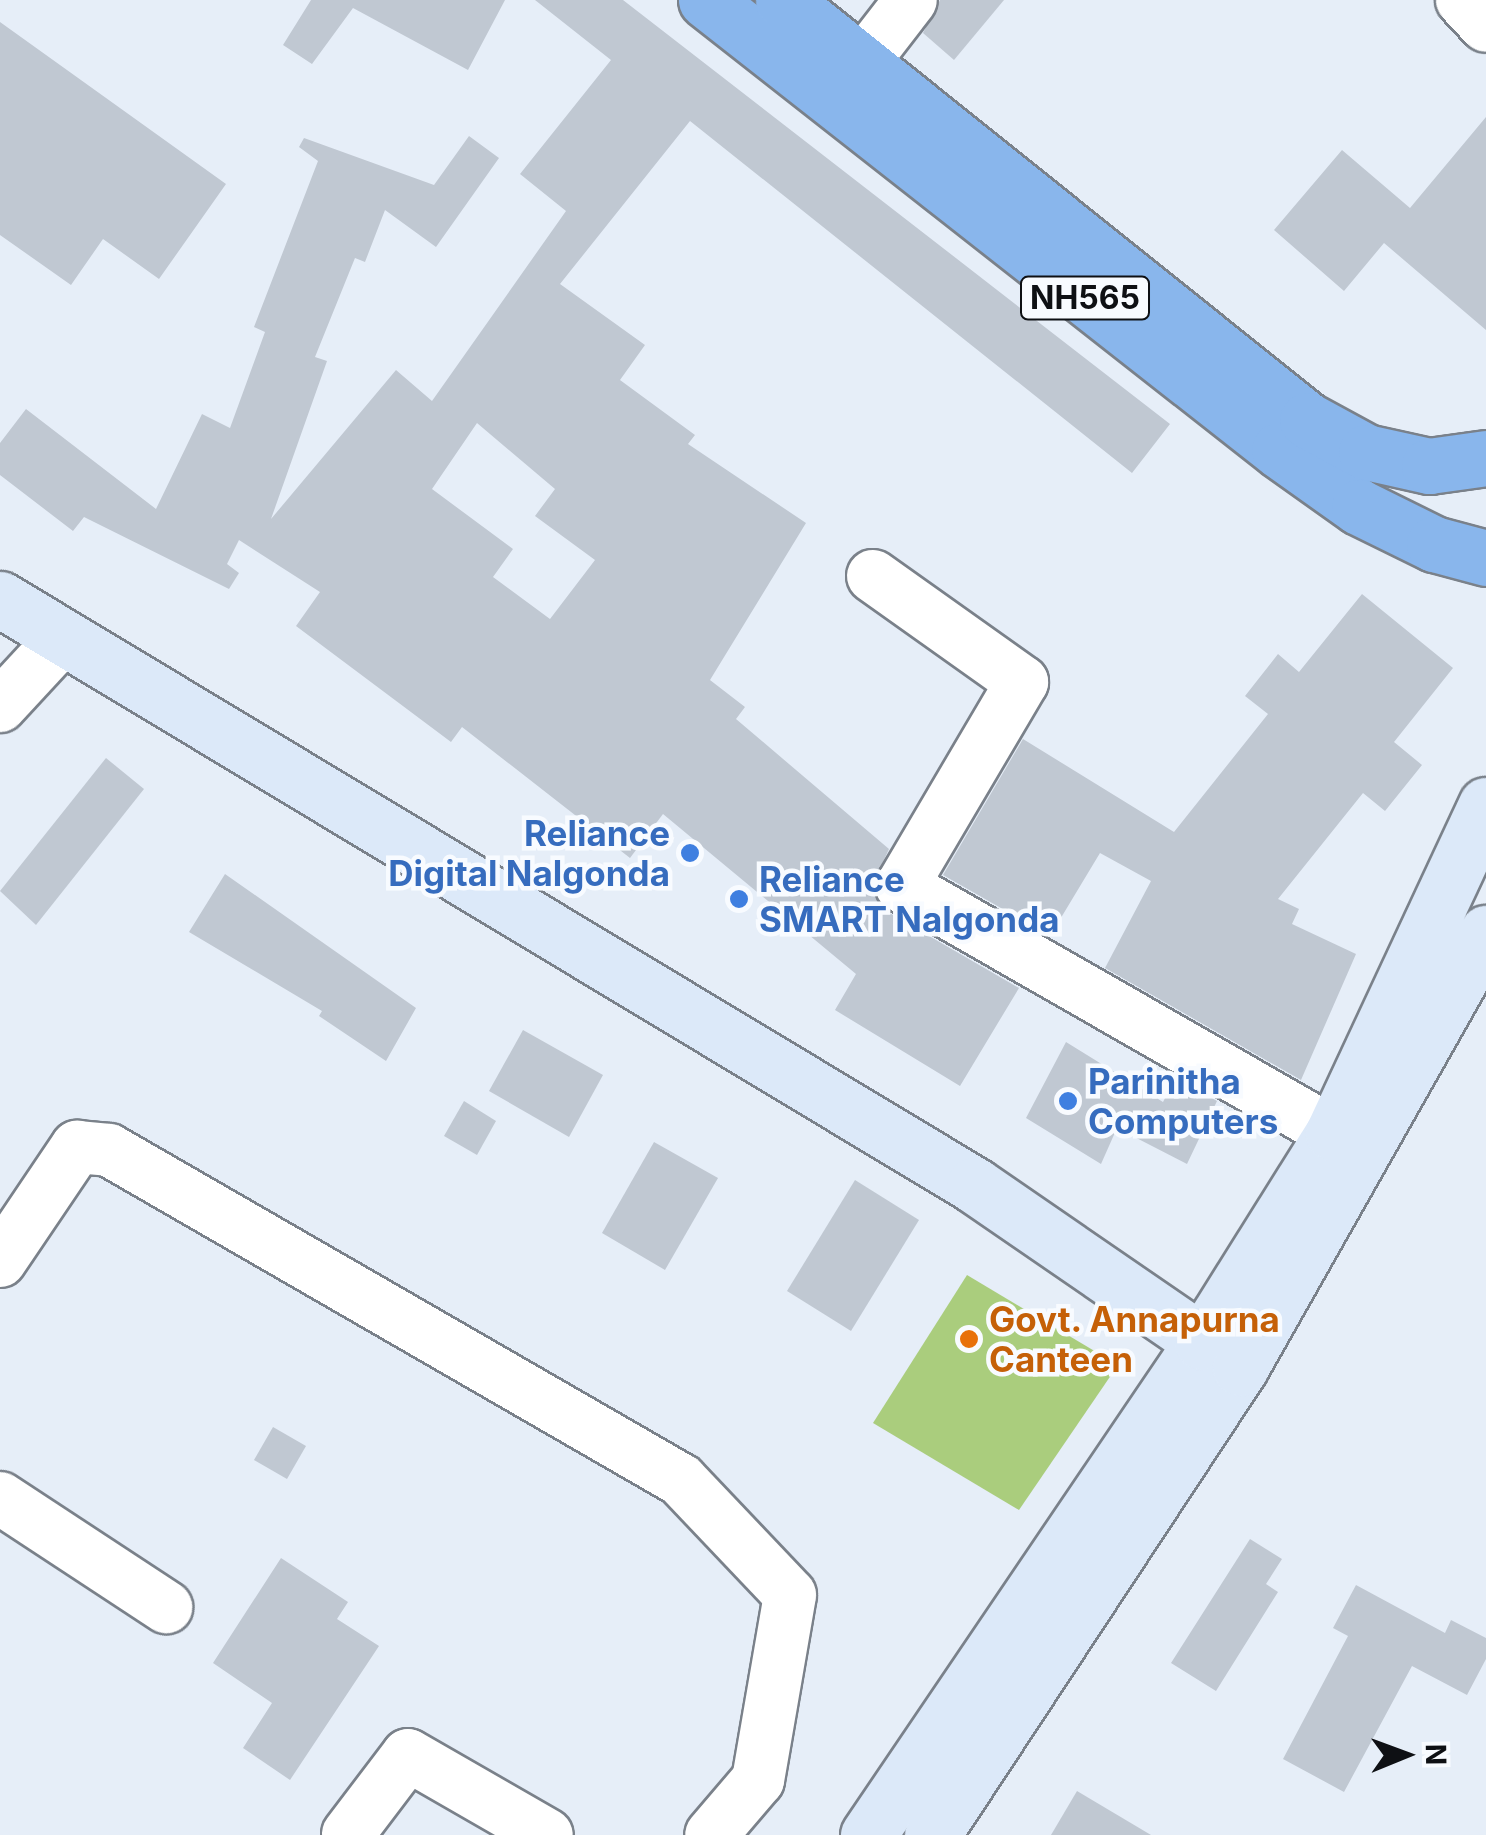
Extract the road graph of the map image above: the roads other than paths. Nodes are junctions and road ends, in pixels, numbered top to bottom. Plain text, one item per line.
1 (706, 0) edge
2 (783, 0) edge
3 (910, 0) edge
4 (1462, 0) edge
5 (1486, 26) edge
6 (863, 62) junction
7 (1486, 458) edge
8 (1486, 558) edge
9 (874, 576) dead end
10 (0, 598) edge
11 (64, 637) junction
12 (0, 706) edge
13 (1486, 804) edge
14 (1486, 933) edge
15 (1333, 1133) junction
16 (0, 1261) edge
17 (1221, 1355) junction
18 (0, 1498) edge
19 (166, 1607) dead end
20 (348, 1834) edge
21 (547, 1835) edge
22 (711, 1835) edge
23 (868, 1835) edge
24 (932, 1835) edge

1 - 8 highway, NH565
2 - 6 highway, NH565
3 - 6 street
4 - 5 street
6 - 7 highway, NH565
9 - 15 street
10 - 11 street
11 - 12 street
11 - 17 street
13 - 15 street
14 - 17 street
15 - 17 street
16 - 22 street
17 - 23 street
17 - 24 street
18 - 19 street
20 - 21 street

